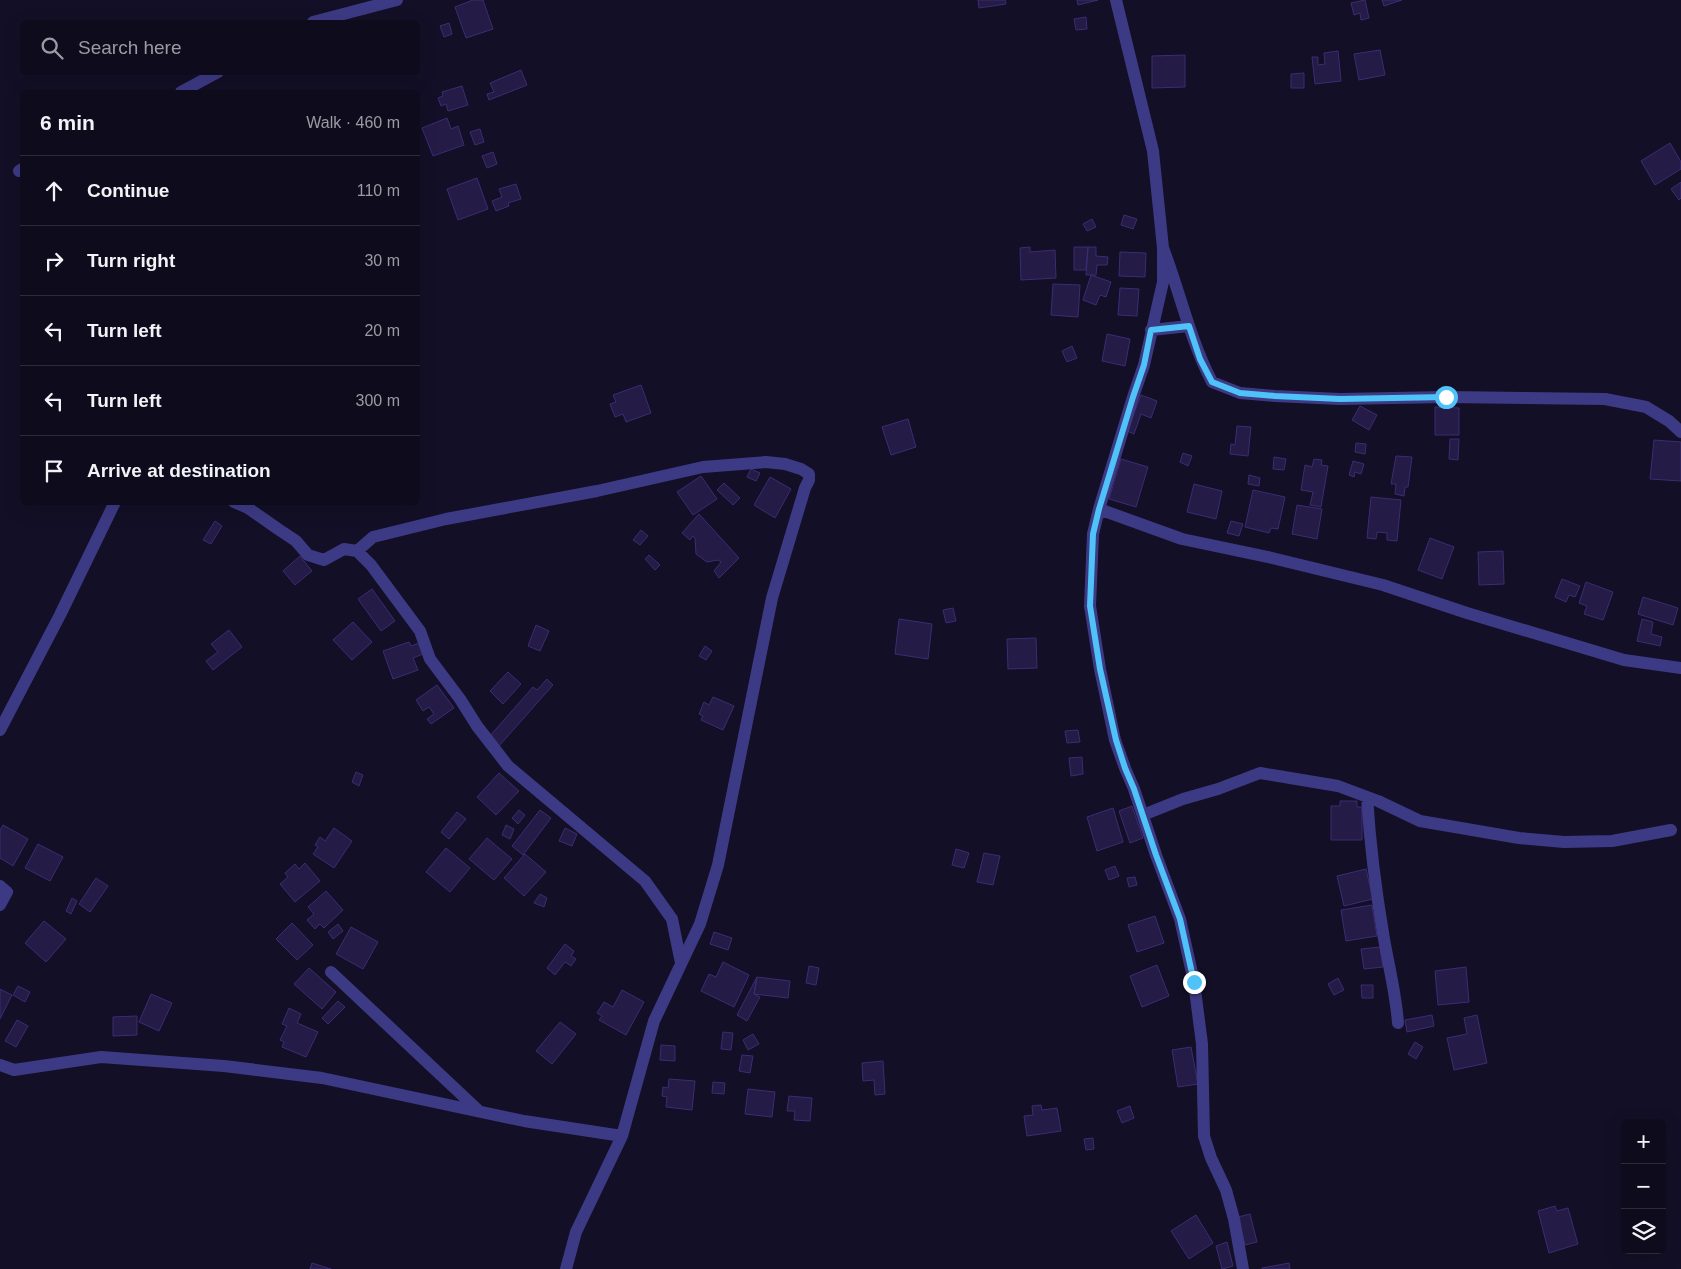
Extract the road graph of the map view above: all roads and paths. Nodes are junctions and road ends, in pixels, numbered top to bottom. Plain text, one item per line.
1 (396, 0) edge
2 (1116, 0) edge
3 (321, 20) edge
4 (212, 75) edge
5 (185, 90) edge
6 (1163, 248) junction
7 (1189, 326) junction
8 (1151, 330) junction
9 (1681, 432) edge
10 (114, 505) edge
11 (241, 505) edge
12 (1099, 509) junction
13 (357, 551) junction
14 (1681, 668) edge
15 (0, 730) edge
16 (1367, 797) junction
17 (1143, 815) junction
18 (1671, 830) dead end
19 (0, 886) edge
20 (0, 905) edge
21 (681, 963) junction
22 (331, 972) dead end
23 (1398, 1023) dead end
24 (0, 1065) edge
25 (478, 1111) junction
26 (622, 1136) junction
27 (566, 1269) edge
28 (1243, 1269) edge

1 - 3 street
2 - 6 street
4 - 5 street
6 - 7 street
6 - 8 street
7 - 8 street
7 - 9 street
8 - 12 street
10 - 15 street
11 - 13 street
12 - 14 street
12 - 17 street
13 - 21 street
13 - 21 street
16 - 17 street
16 - 18 street
16 - 23 street
17 - 28 street
19 - 20 street
21 - 26 street
22 - 25 street
24 - 25 street
25 - 26 street
26 - 27 street

